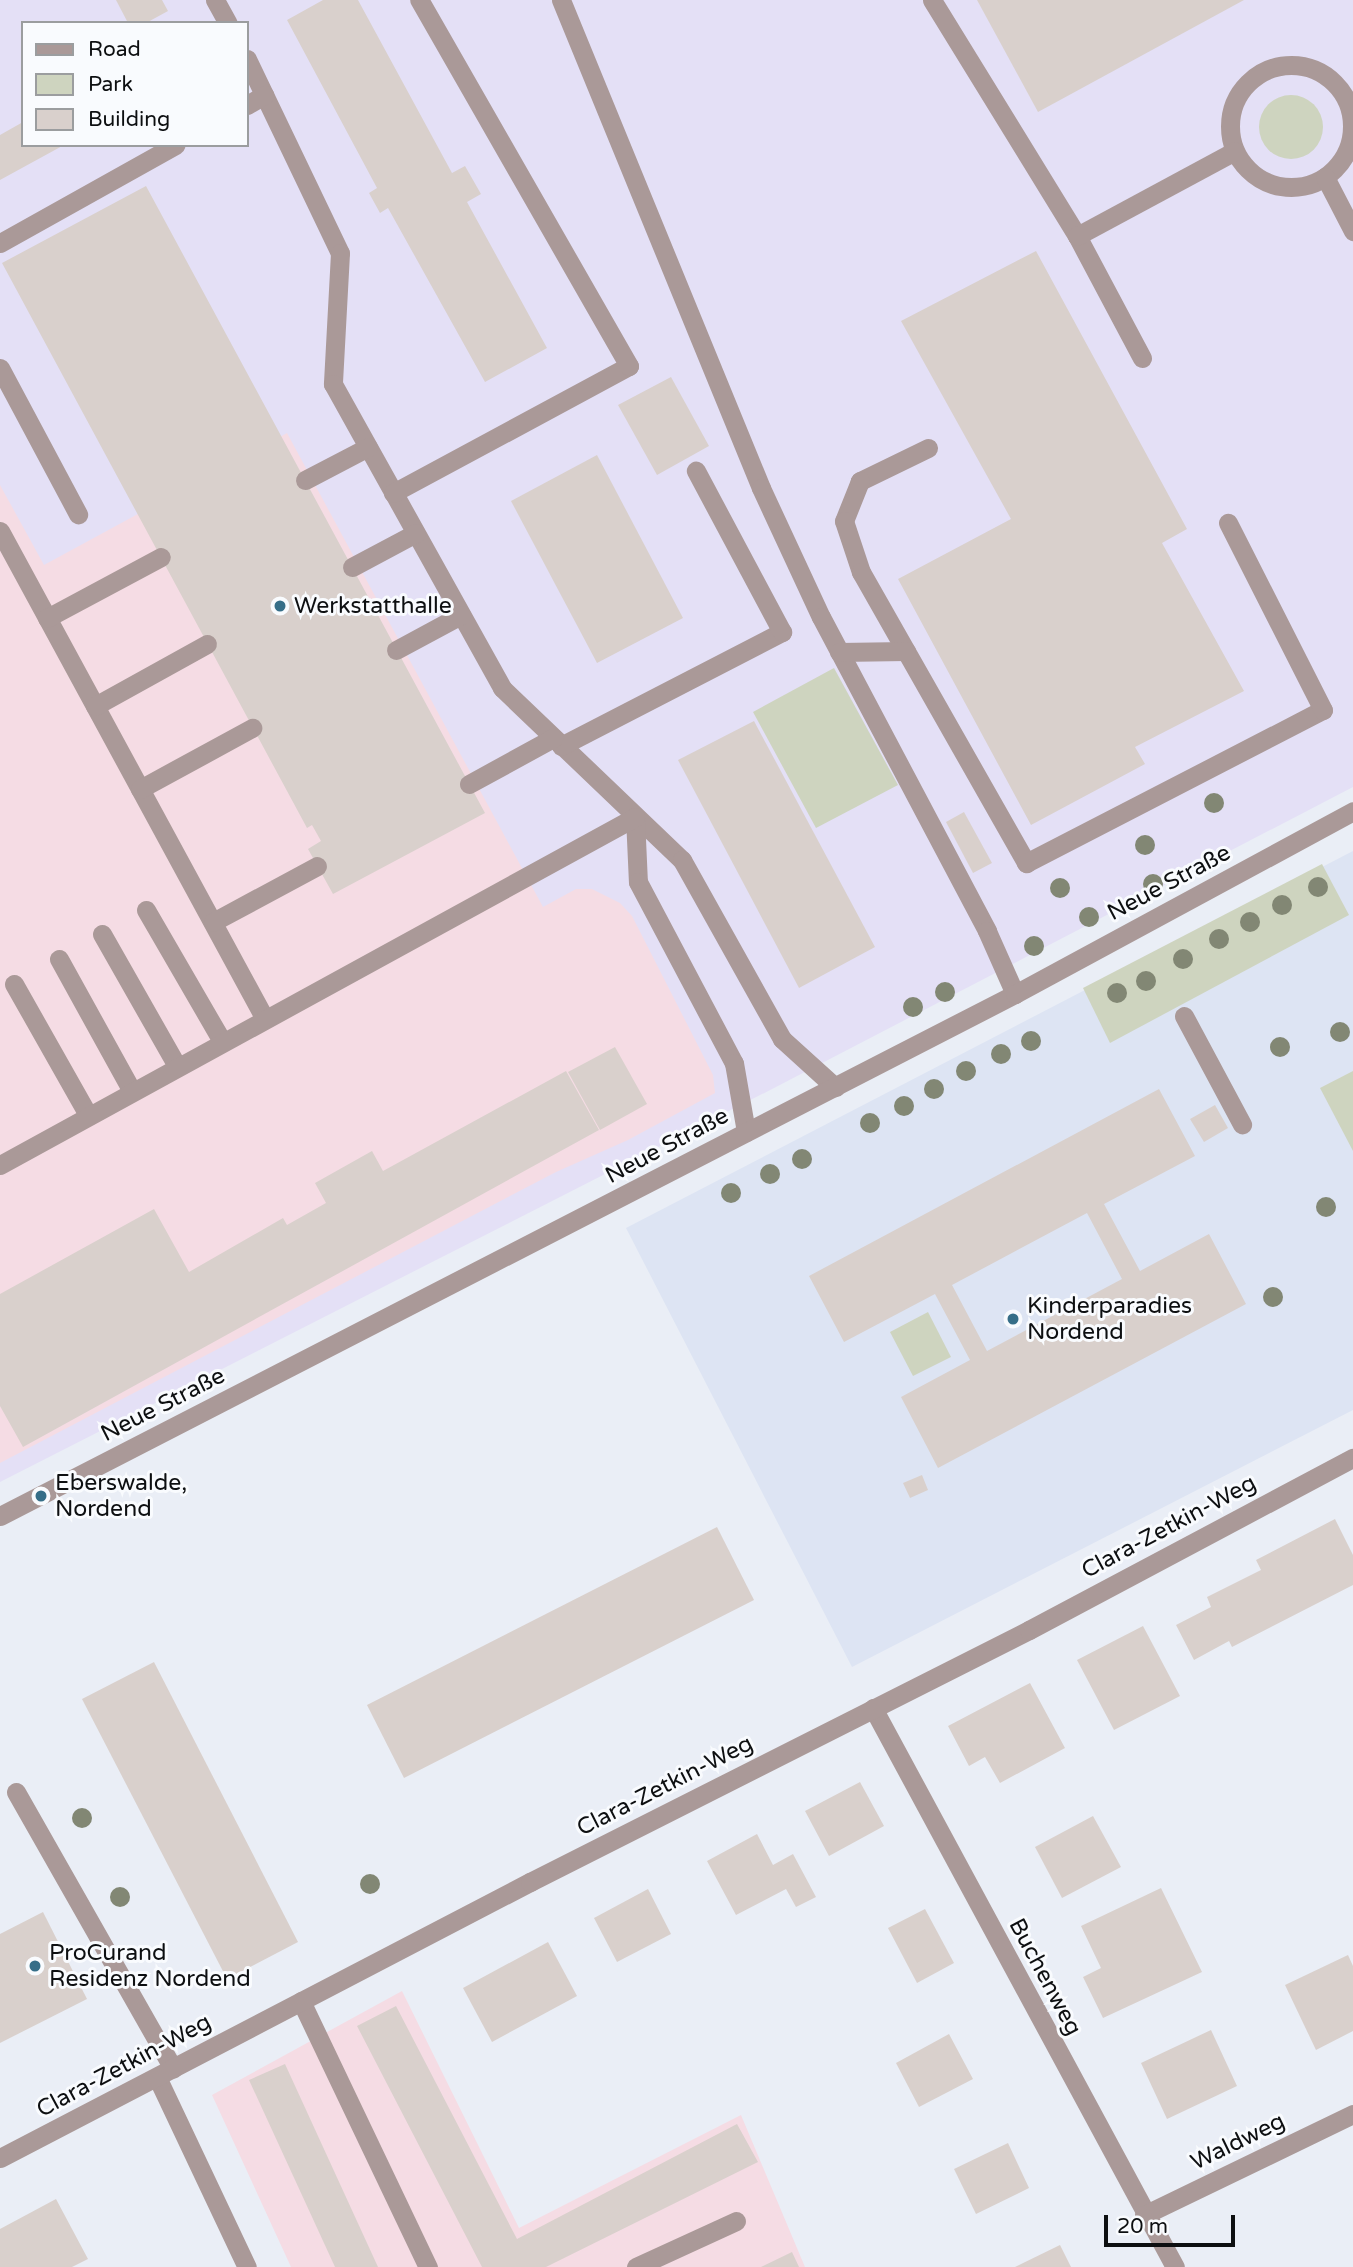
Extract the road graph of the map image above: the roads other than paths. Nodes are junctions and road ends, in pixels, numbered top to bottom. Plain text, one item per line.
1 (215, 0) edge
2 (419, 0) edge
3 (932, 0) edge
4 (567, 5) edge
5 (227, 21) edge
6 (248, 64) edge
7 (1347, 89) edge
8 (255, 100) edge
9 (171, 147) edge
10 (1235, 151) junction
11 (1325, 177) junction
12 (1353, 230) edge
13 (1077, 236) junction
14 (0, 243) edge
15 (1142, 358) dead end
16 (0, 368) edge
17 (368, 447) junction
18 (928, 448) dead end
19 (696, 471) dead end
20 (305, 480) dead end
21 (393, 493) junction
22 (78, 514) dead end
23 (1228, 523) dead end
24 (0, 531) edge
25 (416, 533) junction
26 (161, 557) dead end
27 (352, 567) dead end
28 (461, 615) junction
29 (47, 618) junction
30 (207, 645) dead end
31 (396, 650) dead end
32 (906, 651) junction
33 (839, 652) junction
34 (95, 705) junction
35 (252, 728) dead end
36 (557, 742) junction
37 (469, 783) dead end
38 (140, 789) junction
39 (1353, 811) edge
40 (635, 817) junction
41 (317, 866) dead end
42 (146, 910) dead end
43 (213, 922) junction
44 (102, 934) dead end
45 (58, 959) dead end
46 (14, 984) dead end
47 (1015, 994) junction
48 (1184, 1016) dead end
49 (265, 1019) junction
50 (222, 1041) junction
51 (177, 1066) junction
52 (835, 1087) junction
53 (132, 1091) junction
54 (88, 1115) junction
55 (1242, 1124) dead end
56 (746, 1132) junction
57 (0, 1164) edge
58 (1353, 1458) edge
59 (0, 1516) edge
60 (873, 1708) junction
61 (16, 1792) dead end
62 (301, 2001) junction
63 (165, 2073) junction
64 (1353, 2114) edge
65 (0, 2158) edge
66 (1144, 2215) junction
67 (736, 2221) dead end
68 (247, 2267) edge
69 (428, 2267) edge
70 (636, 2267) edge
71 (1175, 2267) edge

1 - 5 street
2 - 21 street
3 - 13 street
4 - 33 street
6 - 8 street
7 - 10 street
7 - 11 street
8 - 17 street
9 - 14 street
10 - 11 street
10 - 13 street
11 - 12 street
13 - 15 street
16 - 22 street
17 - 20 street
17 - 21 street
18 - 32 street
19 - 36 street
21 - 25 street
23 - 32 street
24 - 29 street
25 - 27 street
25 - 28 street
26 - 29 street
28 - 31 street
28 - 36 street
29 - 34 street
30 - 34 street
32 - 33 street
33 - 47 street
34 - 38 street
35 - 38 street
36 - 37 street
36 - 40 street
38 - 43 street
39 - 47 street, Neue Straße
40 - 49 street
40 - 52 street
40 - 56 street
41 - 43 street
42 - 50 street
43 - 49 street
44 - 51 street
45 - 53 street
46 - 54 street
47 - 52 street, Neue Straße
48 - 55 street
49 - 50 street
50 - 51 street
51 - 53 street
52 - 56 street, Neue Straße
53 - 54 street
54 - 57 street
56 - 59 street, Neue Straße
58 - 60 street, Clara-Zetkin-Weg
60 - 62 street, Clara-Zetkin-Weg
60 - 66 street, Buchenweg
61 - 63 street
62 - 63 street, Clara-Zetkin-Weg
62 - 69 street
63 - 65 street, Clara-Zetkin-Weg
63 - 68 street
64 - 66 street, Waldweg
66 - 71 street, Buchenweg
67 - 70 street

